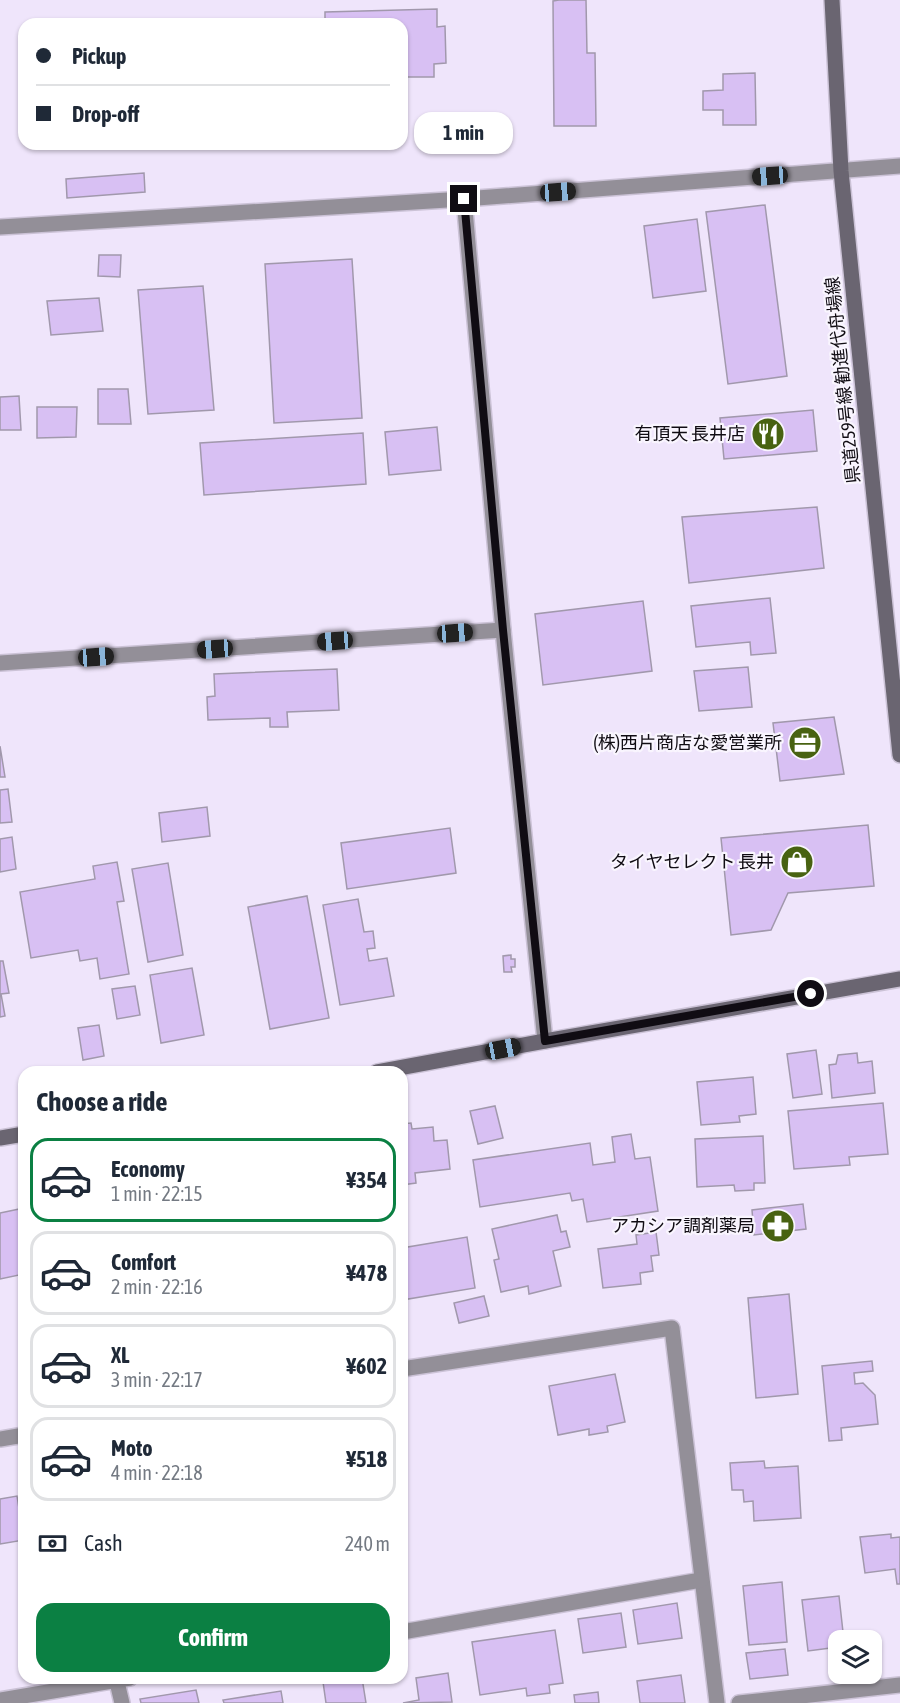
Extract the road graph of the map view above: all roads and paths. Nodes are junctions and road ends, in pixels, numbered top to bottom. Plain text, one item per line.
1 (832, 0) edge
2 (900, 166) edge
3 (841, 171) junction
4 (464, 199) junction
5 (0, 227) edge
6 (503, 630) junction
7 (0, 663) edge
8 (900, 754) edge
9 (900, 979) edge
10 (545, 1041) junction
11 (408, 1066) edge
12 (18, 1135) edge
13 (0, 1138) edge
14 (408, 1368) edge
15 (18, 1436) edge
16 (0, 1439) edge
17 (701, 1580) junction
18 (408, 1631) edge
19 (92, 1684) edge
20 (121, 1684) edge
21 (900, 1685) edge
22 (0, 1700) edge
23 (122, 1703) edge
24 (717, 1703) edge
25 (739, 1703) edge

1 - 3 main road, 県道259号線 勧進代舟場線
2 - 3 street
3 - 4 street
3 - 8 main road, 県道259号線 勧進代舟場線
4 - 5 street
4 - 6 street
6 - 7 street
6 - 10 street
9 - 10 main road
10 - 11 main road
12 - 13 main road
14 - 17 street
15 - 16 street
17 - 18 street
17 - 24 street
19 - 22 street
20 - 23 street
21 - 25 street

